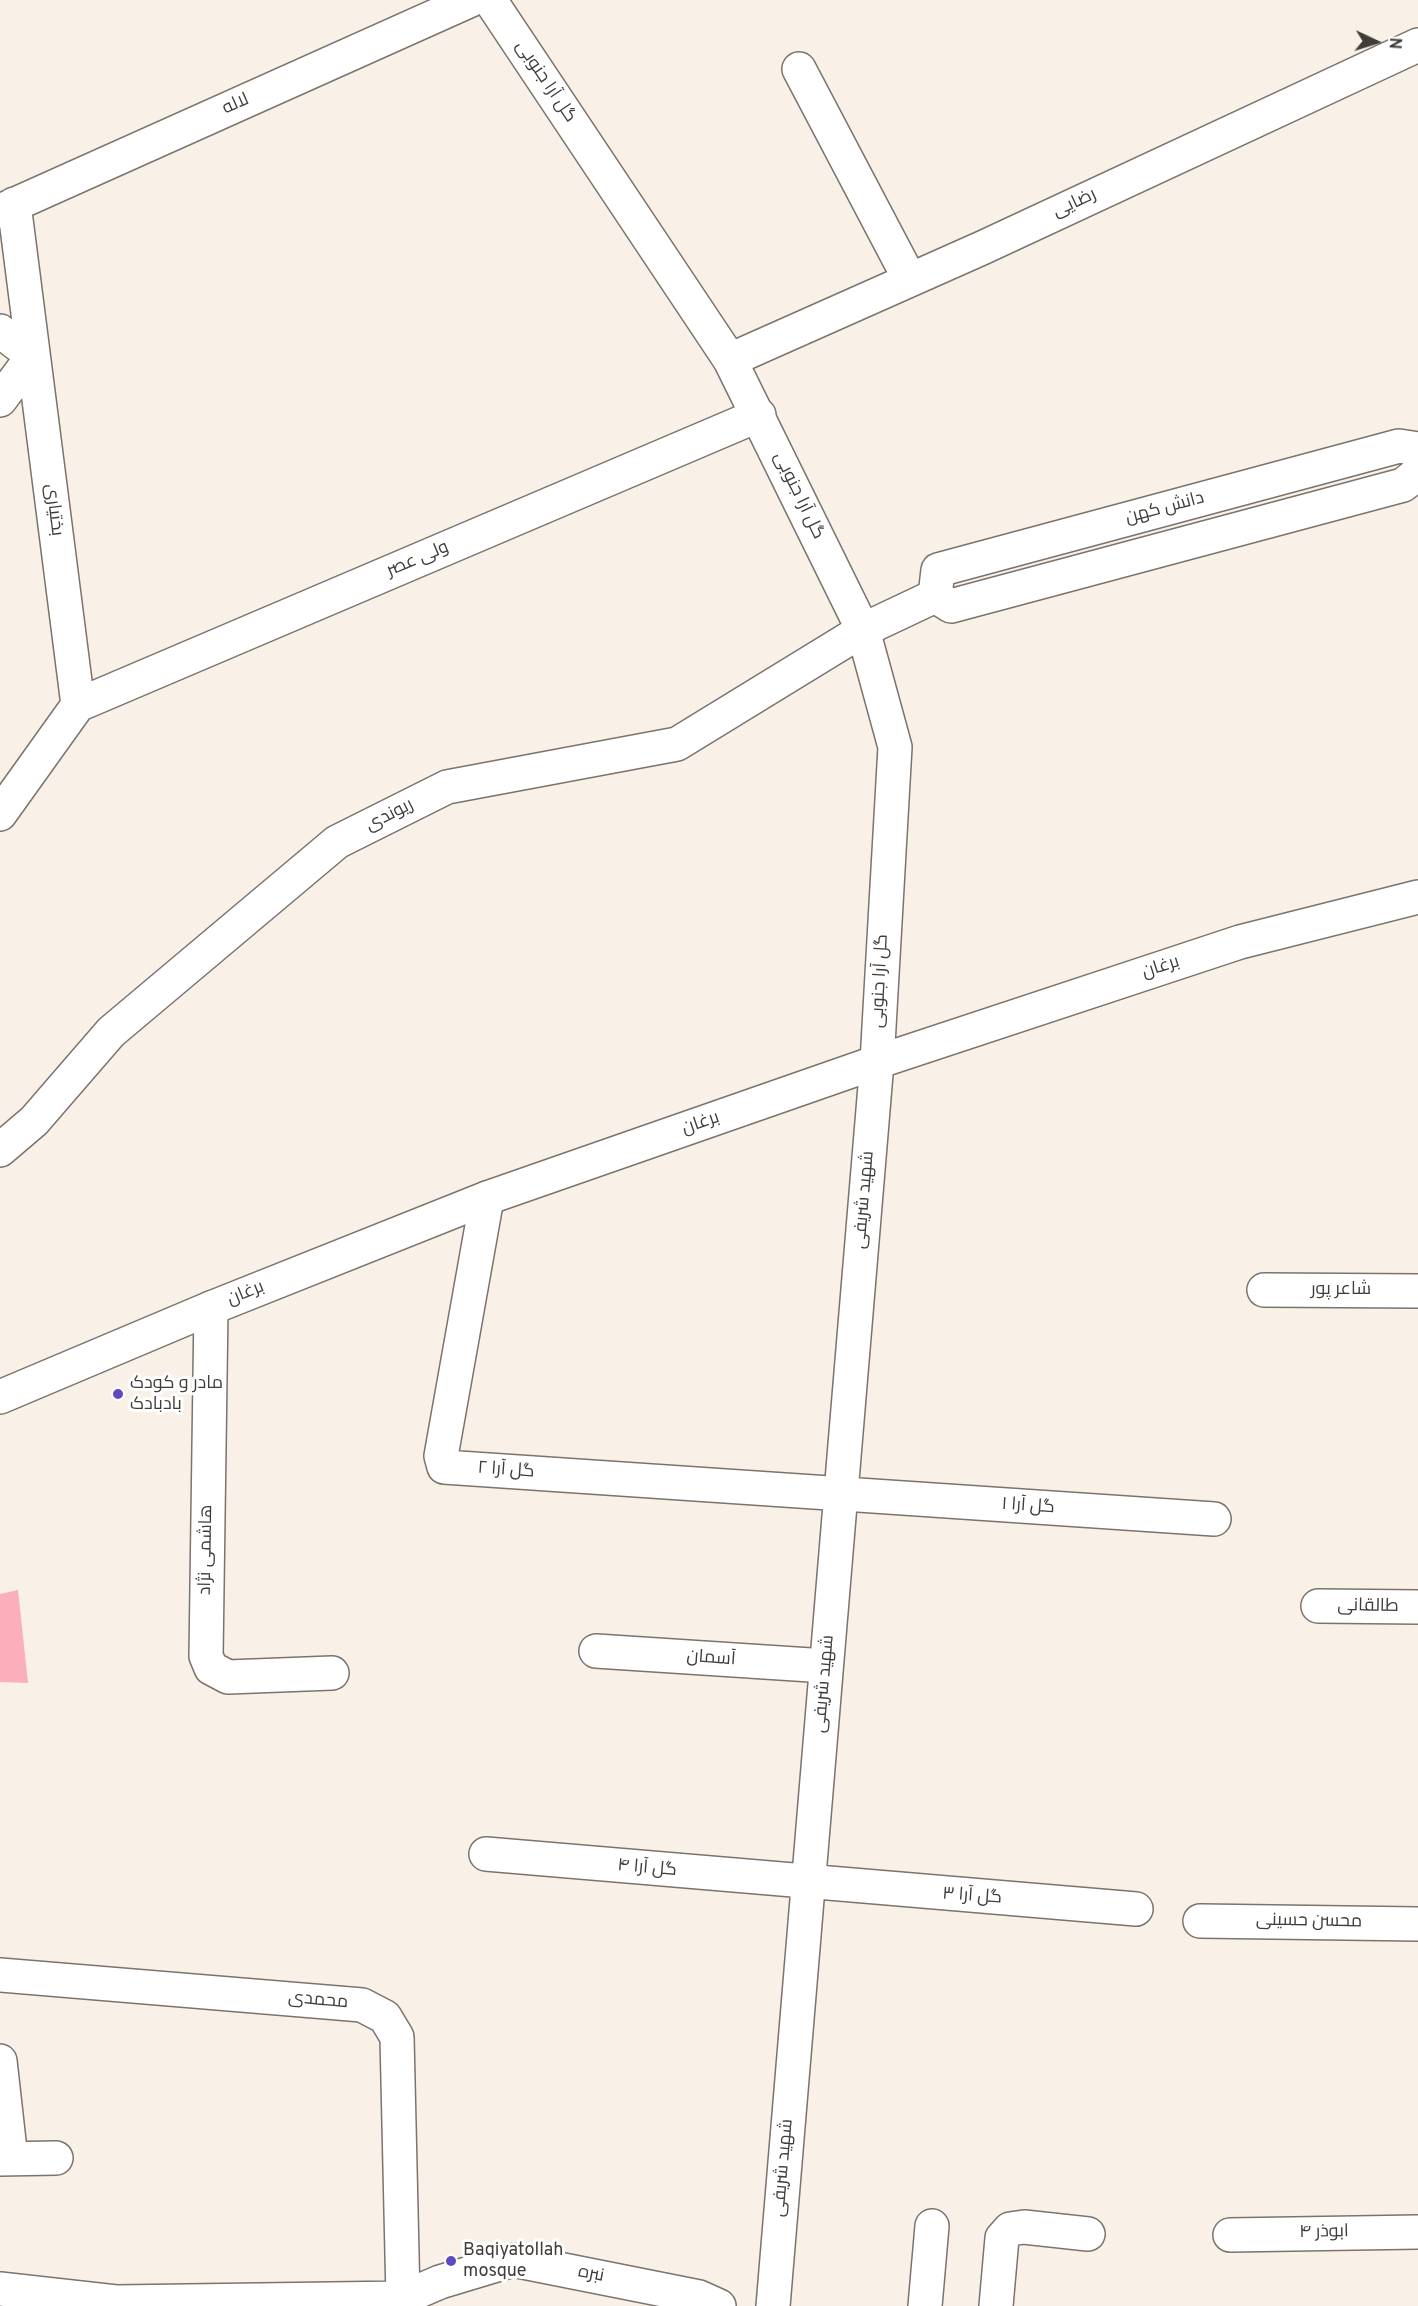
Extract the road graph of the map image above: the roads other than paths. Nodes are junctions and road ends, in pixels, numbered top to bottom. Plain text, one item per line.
1 (471, 0) edge
2 (490, 0) edge
3 (1418, 45) edge
4 (799, 69) dead end
5 (7, 208) edge
6 (909, 278) junction
7 (0, 331) edge
8 (33, 356) junction
9 (730, 360) junction
10 (0, 400) edge
11 (759, 415) junction
12 (1418, 449) edge
13 (1418, 473) edge
14 (935, 596) junction
15 (863, 630) junction
16 (78, 705) junction
17 (0, 814) edge
18 (1418, 897) edge
19 (877, 1062) junction
20 (0, 1150) edge
21 (487, 1198) junction
22 (1264, 1290) dead end
23 (1418, 1290) edge
24 (211, 1308) junction
25 (0, 1397) edge
26 (841, 1494) junction
27 (1214, 1519) dead end
28 (1318, 1606) dead end
29 (1418, 1607) edge
30 (596, 1651) dead end
31 (826, 1666) junction
32 (332, 1673) dead end
33 (486, 1854) dead end
34 (808, 1883) junction
35 (1136, 1909) dead end
36 (1200, 1921) dead end
37 (1418, 1924) edge
38 (0, 1975) edge
39 (0, 2061) edge
40 (56, 2158) dead end
41 (5, 2159) edge
42 (932, 2226) dead end
43 (1418, 2232) edge
44 (1088, 2234) dead end
45 (1230, 2235) dead end
46 (0, 2289) edge
47 (442, 2294) edge
48 (403, 2298) junction
49 (719, 2306) edge
50 (773, 2306) edge
51 (925, 2306) edge
52 (996, 2306) edge

1 - 5 street, لاله
2 - 9 street, گل آرا جنوبی
3 - 6 street, رضایی
4 - 6 street
5 - 8 street, بختیاری
6 - 9 street, رضایی
7 - 8 street
8 - 10 street
8 - 16 street, بختیاری
9 - 11 street, گل آرا جنوبی
11 - 15 street, گل آرا جنوبی
11 - 16 street, ولی عصر
12 - 14 street, دانش کهن
13 - 14 street
14 - 15 street
15 - 19 street, گل آرا جنوبی
15 - 20 street, ریوندی
16 - 17 street
18 - 19 street, برغان
19 - 21 street, برغان
19 - 26 street, شهید شریفی
21 - 24 street, برغان
21 - 26 street, گل آرا ۲
22 - 23 street, شاعر پور
24 - 25 street, برغان
24 - 32 street, هاشمی نژاد
26 - 27 street, گل آرا ۱
26 - 31 street, شهید شریفی
28 - 29 street, طالقانی
30 - 31 street, آسمان
31 - 34 street, شهید شریفی
33 - 34 street, گل آرا ۴
34 - 35 street, گل آرا ۳
34 - 50 street, شهید شریفی
36 - 37 street, محسن حسینی
38 - 48 street, محمدی
39 - 41 street
40 - 41 street
42 - 51 street
43 - 45 street, ابوذر ۴
44 - 52 street
46 - 48 street, نبره
47 - 48 street, نبره
47 - 49 street, نبره

